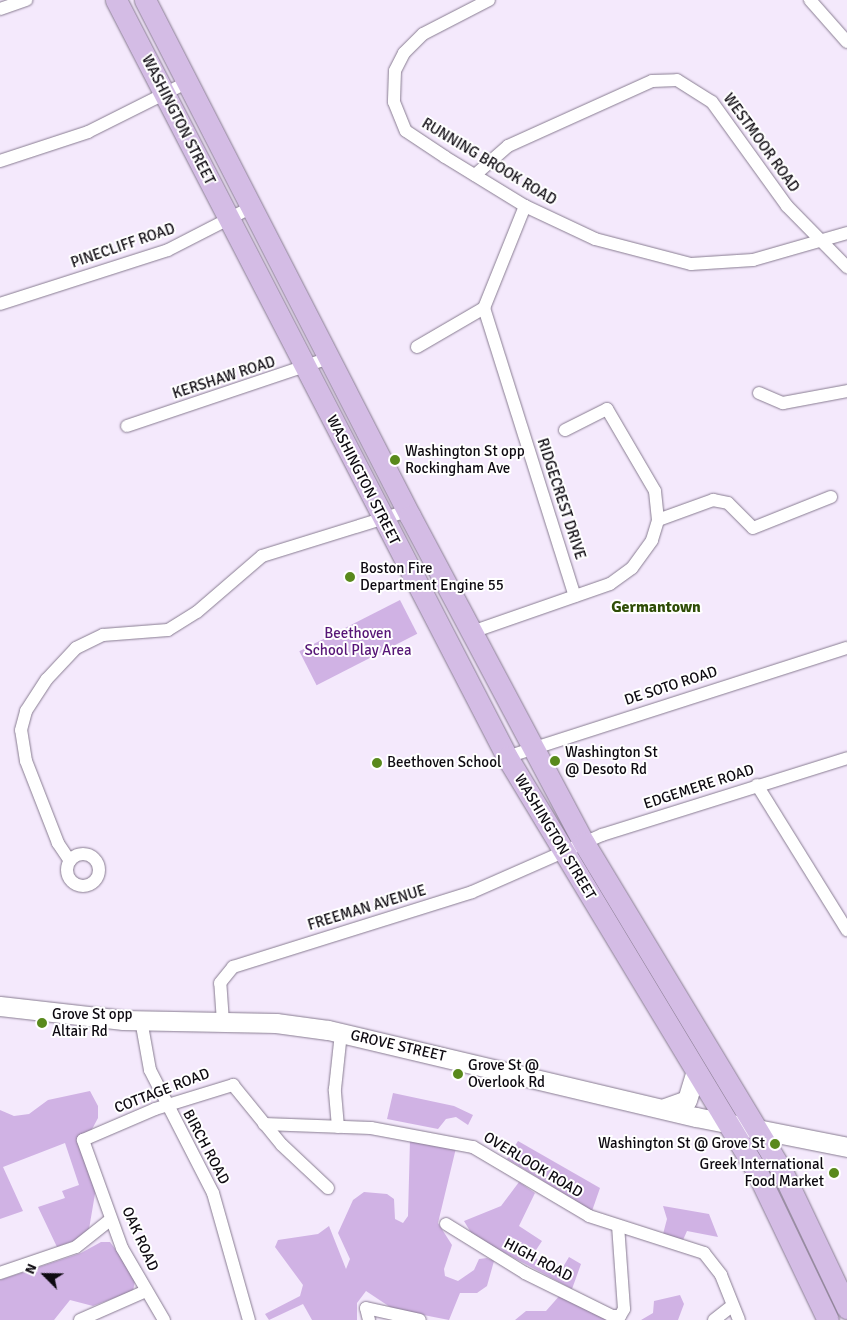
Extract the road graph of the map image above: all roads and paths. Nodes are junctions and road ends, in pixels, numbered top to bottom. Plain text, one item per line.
1 (26, 0) edge
2 (116, 0) edge
3 (145, 0) edge
4 (489, 0) edge
5 (810, 0) edge
6 (0, 9) edge
7 (847, 42) edge
8 (188, 82) junction
9 (165, 94) junction
10 (0, 161) edge
11 (475, 175) junction
12 (252, 206) junction
13 (525, 206) junction
14 (229, 219) junction
15 (847, 233) edge
16 (821, 244) junction
17 (847, 267) edge
18 (0, 304) edge
19 (484, 308) junction
20 (417, 347) dead end
21 (329, 358) junction
22 (306, 369) junction
23 (847, 391) edge
24 (759, 393) dead end
25 (127, 426) dead end
26 (565, 430) dead end
27 (831, 497) dead end
28 (407, 511) junction
29 (382, 519) junction
30 (658, 520) junction
31 (575, 596) junction
32 (472, 632) junction
33 (847, 648) edge
34 (535, 749) junction
35 (506, 758) junction
36 (847, 758) edge
37 (757, 785) junction
38 (584, 843) junction
39 (564, 851) junction
40 (70, 861) dead end
41 (847, 930) edge
42 (0, 1006) edge
43 (141, 1020) junction
44 (223, 1022) junction
45 (341, 1033) junction
46 (696, 1070) junction
47 (165, 1105) junction
48 (665, 1108) junction
49 (726, 1121) junction
50 (264, 1124) junction
51 (338, 1127) junction
52 (755, 1127) junction
53 (83, 1140) joint
54 (847, 1147) edge
55 (328, 1188) dead end
56 (110, 1220) junction
57 (446, 1224) dead end
58 (618, 1226) junction
59 (0, 1273) edge
60 (146, 1291) junction
61 (732, 1306) junction
62 (847, 1308) edge
63 (367, 1314) edge
64 (80, 1320) edge
65 (164, 1320) edge
66 (249, 1320) edge
67 (420, 1320) edge
68 (714, 1320) edge
69 (738, 1320) edge
70 (828, 1320) edge

1 - 6 street
2 - 9 main road, WASHINGTON STREET
3 - 8 main road, WASHINGTON STREET
4 - 11 street, RUNNING BROOK ROAD
5 - 7 street
8 - 9 street
8 - 12 main road, WASHINGTON STREET
9 - 10 street
9 - 14 main road, WASHINGTON STREET
11 - 13 street, RUNNING BROOK ROAD
11 - 16 street, WESTMOOR ROAD
12 - 14 street, PINECLIFF ROAD
12 - 21 main road, WASHINGTON STREET
13 - 16 street, RUNNING BROOK ROAD
13 - 19 street
14 - 18 street, PINECLIFF ROAD
14 - 22 main road, WASHINGTON STREET
15 - 16 street, RUNNING BROOK ROAD
16 - 17 street, WESTMOOR ROAD
19 - 20 street
19 - 31 street, RIDGECREST DRIVE
21 - 22 street, KERSHAW ROAD
21 - 28 main road, WASHINGTON STREET
22 - 25 street, KERSHAW ROAD
22 - 29 main road, WASHINGTON STREET
23 - 24 street
26 - 30 street
27 - 30 street
28 - 29 street
28 - 32 main road, WASHINGTON STREET
29 - 35 main road, WASHINGTON STREET
29 - 40 street
30 - 31 street
31 - 32 street
32 - 34 main road, WASHINGTON STREET
33 - 34 street, DE SOTO ROAD
34 - 35 street, DE SOTO ROAD
34 - 38 main road, WASHINGTON STREET
35 - 39 main road, WASHINGTON STREET
36 - 37 street, EDGEMERE ROAD
37 - 38 street, EDGEMERE ROAD
37 - 41 street
38 - 39 street, EDGEMERE ROAD
38 - 52 main road, WASHINGTON STREET
39 - 44 street, FREEMAN AVENUE
39 - 46 main road, WASHINGTON STREET
42 - 43 main road, GROVE STREET
43 - 44 main road, GROVE STREET
43 - 47 street, BIRCH ROAD
44 - 45 main road, GROVE STREET
45 - 48 main road, GROVE STREET
45 - 51 street
46 - 48 main road
46 - 49 main road, WASHINGTON STREET
47 - 50 street, COTTAGE ROAD
47 - 53 street, COTTAGE ROAD
47 - 66 street, BIRCH ROAD
48 - 49 main road, GROVE STREET
49 - 52 main road, GROVE STREET
49 - 70 main road, WASHINGTON STREET
50 - 51 street, OVERLOOK ROAD
50 - 55 street, COTTAGE ROAD
51 - 58 street, OVERLOOK ROAD
52 - 54 main road, GROVE STREET
52 - 62 main road, WASHINGTON STREET
53 - 56 street, OAK ROAD
56 - 59 street
56 - 60 street, OAK ROAD
57 - 58 street, HIGH ROAD
58 - 61 street, OVERLOOK ROAD
60 - 64 street
60 - 65 street, OAK ROAD
61 - 68 street
61 - 69 street, OVERLOOK ROAD
63 - 67 street

